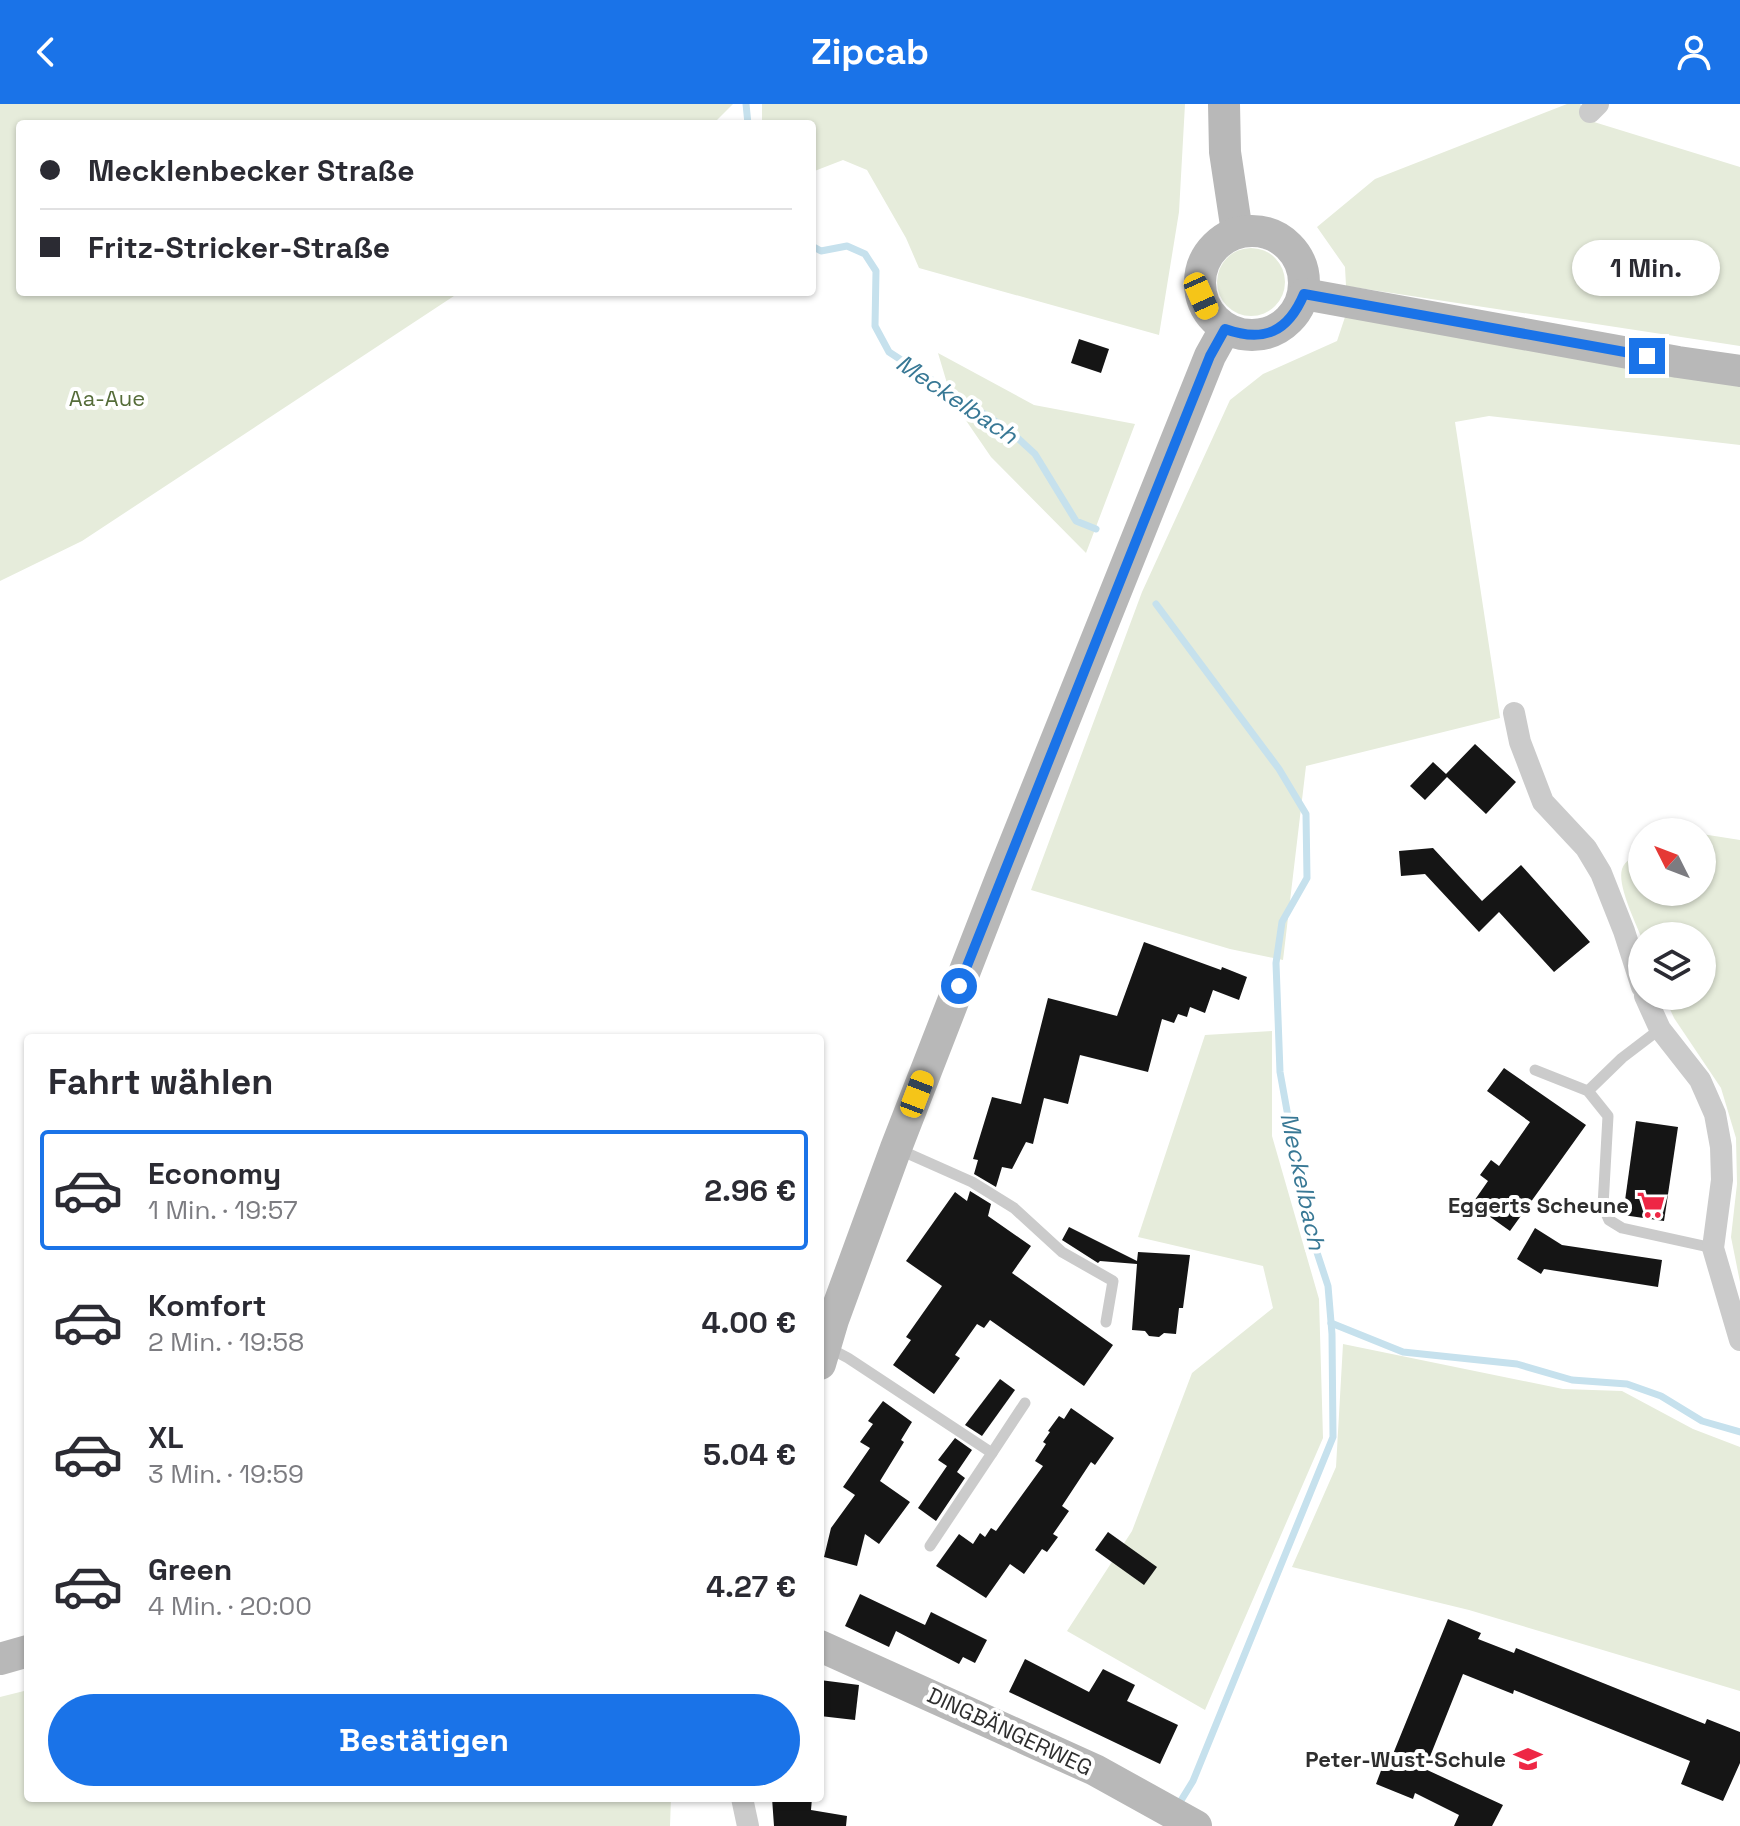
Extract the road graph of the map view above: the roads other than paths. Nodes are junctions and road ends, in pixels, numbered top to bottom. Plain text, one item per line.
1 (1224, 104) edge
2 (1237, 232) junction
3 (1304, 294) junction
4 (1225, 329) junction
5 (1740, 371) edge
6 (1514, 713) dead end
7 (1628, 943) edge
8 (1651, 1010) edge
9 (1660, 1029) junction
10 (1535, 1070) dead end
11 (1588, 1091) junction
12 (896, 1148) junction
13 (1713, 1248) junction
14 (1106, 1322) dead end
15 (1740, 1340) edge
16 (824, 1349) edge
17 (824, 1356) edge
18 (1025, 1403) dead end
19 (992, 1453) junction
20 (930, 1546) dead end
21 (824, 1648) edge
22 (24, 1652) edge
23 (0, 1659) edge
24 (743, 1802) edge
25 (1193, 1824) edge
26 (748, 1826) edge

1 - 2 main road
2 - 3 main road
2 - 4 main road
3 - 4 main road
3 - 5 main road
4 - 12 main road
6 - 7 street
8 - 9 street
9 - 11 lane
9 - 13 street
10 - 11 lane
11 - 13 lane
12 - 14 lane
12 - 16 main road
13 - 15 street
17 - 19 lane
18 - 19 lane
19 - 20 lane
21 - 25 main road, DINGBÄNGERWEG
22 - 23 main road
24 - 26 street

